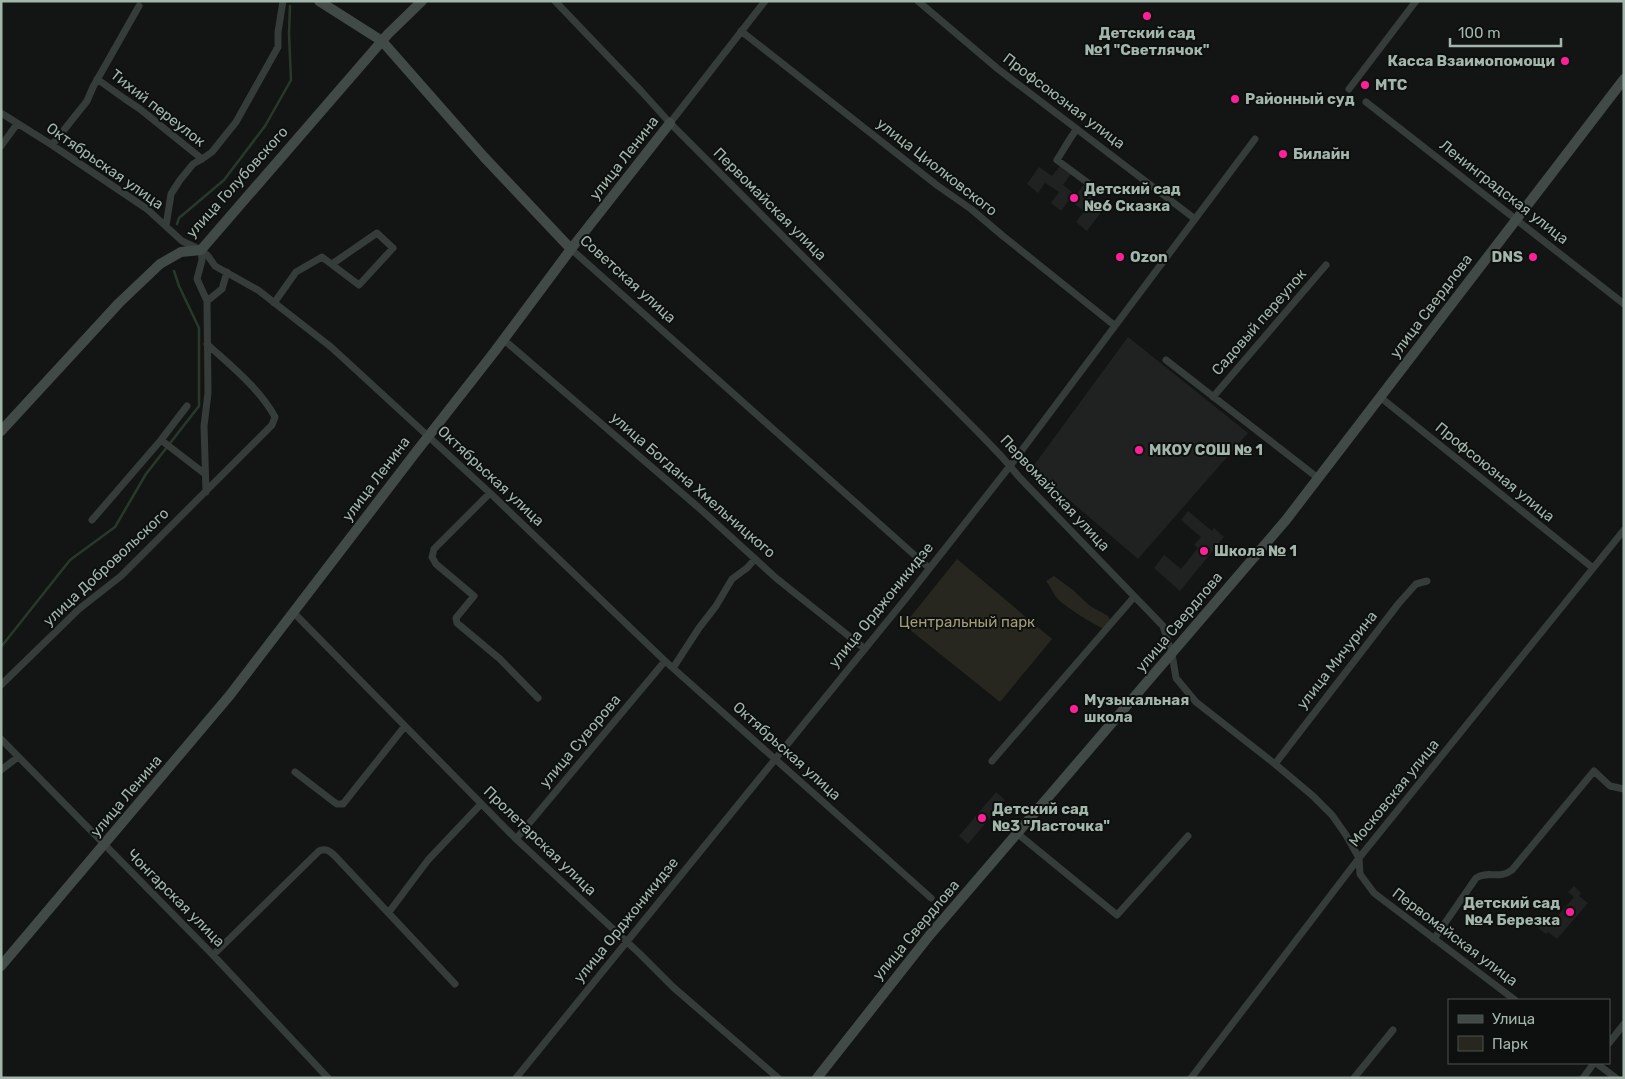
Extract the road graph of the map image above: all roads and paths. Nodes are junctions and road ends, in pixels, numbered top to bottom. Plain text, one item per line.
1 (283, 1) edge
2 (320, 1) edge
3 (422, 1) edge
4 (554, 1) edge
5 (765, 1) edge
6 (918, 1) edge
7 (1416, 1) edge
8 (139, 6) dead end
9 (742, 31) junction
10 (382, 41) junction
11 (97, 79) junction
12 (1624, 79) edge
13 (1349, 89) dead end
14 (1366, 102) dead end
15 (1, 114) edge
16 (670, 123) junction
17 (17, 124) junction
18 (1077, 129) junction
19 (1255, 139) dead end
20 (52, 145) junction
21 (1, 146) edge
22 (192, 151) junction
23 (202, 159) junction
24 (193, 164) junction
25 (1099, 191) dead end
26 (1195, 219) junction
27 (1517, 219) junction
28 (166, 226) junction
29 (571, 248) junction
30 (201, 250) junction
31 (332, 264) junction
32 (1326, 265) dead end
33 (227, 272) junction
34 (207, 302) junction
35 (274, 303) junction
36 (1624, 304) edge
37 (1114, 325) junction
38 (504, 340) junction
39 (208, 344) junction
40 (1166, 360) dead end
41 (1212, 396) junction
42 (1380, 397) junction
43 (187, 406) dead end
44 (1, 431) edge
45 (428, 436) junction
46 (161, 440) junction
47 (1010, 466) junction
48 (205, 474) junction
49 (1318, 478) junction
50 (206, 492) junction
51 (490, 492) junction
52 (92, 520) dead end
53 (1624, 530) edge
54 (756, 559) junction
55 (929, 568) junction
56 (1593, 568) junction
57 (1427, 582) dead end
58 (1134, 597) junction
59 (293, 612) junction
60 (865, 649) junction
61 (1172, 654) junction
62 (665, 661) junction
63 (674, 668) junction
64 (1, 686) edge
65 (538, 698) dead end
66 (405, 726) junction
67 (1, 739) edge
68 (18, 757) junction
69 (774, 758) junction
70 (992, 762) dead end
71 (1275, 764) junction
72 (1, 770) edge
73 (295, 772) dead end
74 (1624, 789) edge
75 (481, 804) junction
76 (1018, 834) junction
77 (1188, 836) dead end
78 (516, 839) junction
79 (104, 845) junction
80 (1359, 858) junction
81 (932, 898) dead end
82 (389, 912) junction
83 (1434, 938) junction
84 (626, 942) junction
85 (213, 955) junction
86 (1, 966) edge
87 (456, 984) dead end
88 (1514, 999) edge
89 (1624, 1024) edge
90 (1393, 1030) dead end
91 (1610, 1042) edge
92 (1594, 1064) edge
93 (1596, 1064) edge
94 (328, 1078) edge
95 (516, 1078) edge
96 (778, 1078) edge
97 (818, 1078) edge
98 (1191, 1078) edge
99 (1354, 1078) edge
100 (1583, 1078) edge
101 (1616, 1078) edge

1 - 23 street
2 - 10 street, Советская улица
3 - 10 street, улица Голубовского
4 - 16 street, Первомайская улица
5 - 9 street, улица Ленина
6 - 18 street, Профсоюзная улица
7 - 13 street
8 - 11 street, Тихий переулок
9 - 16 street, улица Ленина
9 - 37 street, улица Циолковского
10 - 29 street, Советская улица
10 - 30 street, улица Голубовского
11 - 20 street, Тихий переулок
11 - 22 street, Тихий переулок
12 - 27 street, улица Свердлова
14 - 27 street, Ленинградская улица
15 - 17 street, Октябрьская улица
16 - 29 street, улица Ленина
16 - 47 street, Первомайская улица
17 - 20 street, Октябрьская улица
17 - 21 street
18 - 25 street
18 - 26 street, Профсоюзная улица
19 - 26 street, улица Орджоникидзе
20 - 28 street, Октябрьская улица
22 - 23 street, Тихий переулок
22 - 24 street
23 - 24 street
24 - 28 street
26 - 37 street, улица Орджоникидзе
27 - 36 street, Ленинградская улица
27 - 42 street, улица Свердлова
28 - 30 street, Октябрьская улица
29 - 38 street, улица Ленина
29 - 55 street, Советская улица
30 - 33 street, Октябрьская улица
30 - 34 street
30 - 44 street, улица Голубовского
31 - 31 street
31 - 35 street
32 - 41 street, Садовый переулок
33 - 34 street
33 - 35 street, Октябрьская улица
34 - 39 street
35 - 45 street, Октябрьская улица
37 - 47 street, улица Орджоникидзе
38 - 45 street, улица Ленина
38 - 54 street, улица Богдана Хмельницкого
39 - 48 street
39 - 50 street, улица Добровольского
40 - 41 street
41 - 49 street
42 - 49 street, улица Свердлова
42 - 56 street, Профсоюзная улица
43 - 46 street
45 - 51 street, Октябрьская улица
45 - 59 street, улица Ленина
46 - 48 street
46 - 52 street
47 - 55 street, улица Орджоникидзе
47 - 58 street, Первомайская улица
48 - 50 street
49 - 61 street, улица Свердлова
50 - 64 street, улица Добровольского
51 - 62 street, Октябрьская улица
51 - 65 street
53 - 56 street, Московская улица
54 - 60 street, улица Богдана Хмельницкого
54 - 63 street
55 - 60 street, улица Орджоникидзе
56 - 80 street, Московская улица
57 - 71 street, улица Мичурина
58 - 61 street, Первомайская улица
58 - 70 street
59 - 66 street, Пролетарская улица
59 - 79 street, улица Ленина
60 - 69 street, улица Орджоникидзе
61 - 71 street, Первомайская улица
61 - 76 street, улица Свердлова
62 - 63 street, Октябрьская улица
62 - 78 street, улица Суворова
63 - 69 street, Октябрьская улица
66 - 73 street
66 - 75 street, Пролетарская улица
67 - 68 street, Чонгарская улица
68 - 72 street
68 - 79 street, Чонгарская улица
69 - 81 street, Октябрьская улица
69 - 84 street, улица Орджоникидзе
71 - 80 street, Первомайская улица
74 - 83 street
75 - 78 street, Пролетарская улица
75 - 82 street
76 - 77 street
76 - 97 street, улица Свердлова
78 - 84 street, Пролетарская улица
79 - 85 street, Чонгарская улица
79 - 86 street, улица Ленина
80 - 83 street, Первомайская улица
80 - 98 street, Московская улица
82 - 85 street
82 - 87 street
83 - 88 street, Первомайская улица
84 - 95 street, улица Орджоникидзе
84 - 96 street, Пролетарская улица
85 - 94 street, Чонгарская улица
89 - 91 street
90 - 99 street
92 - 100 street
93 - 101 street

